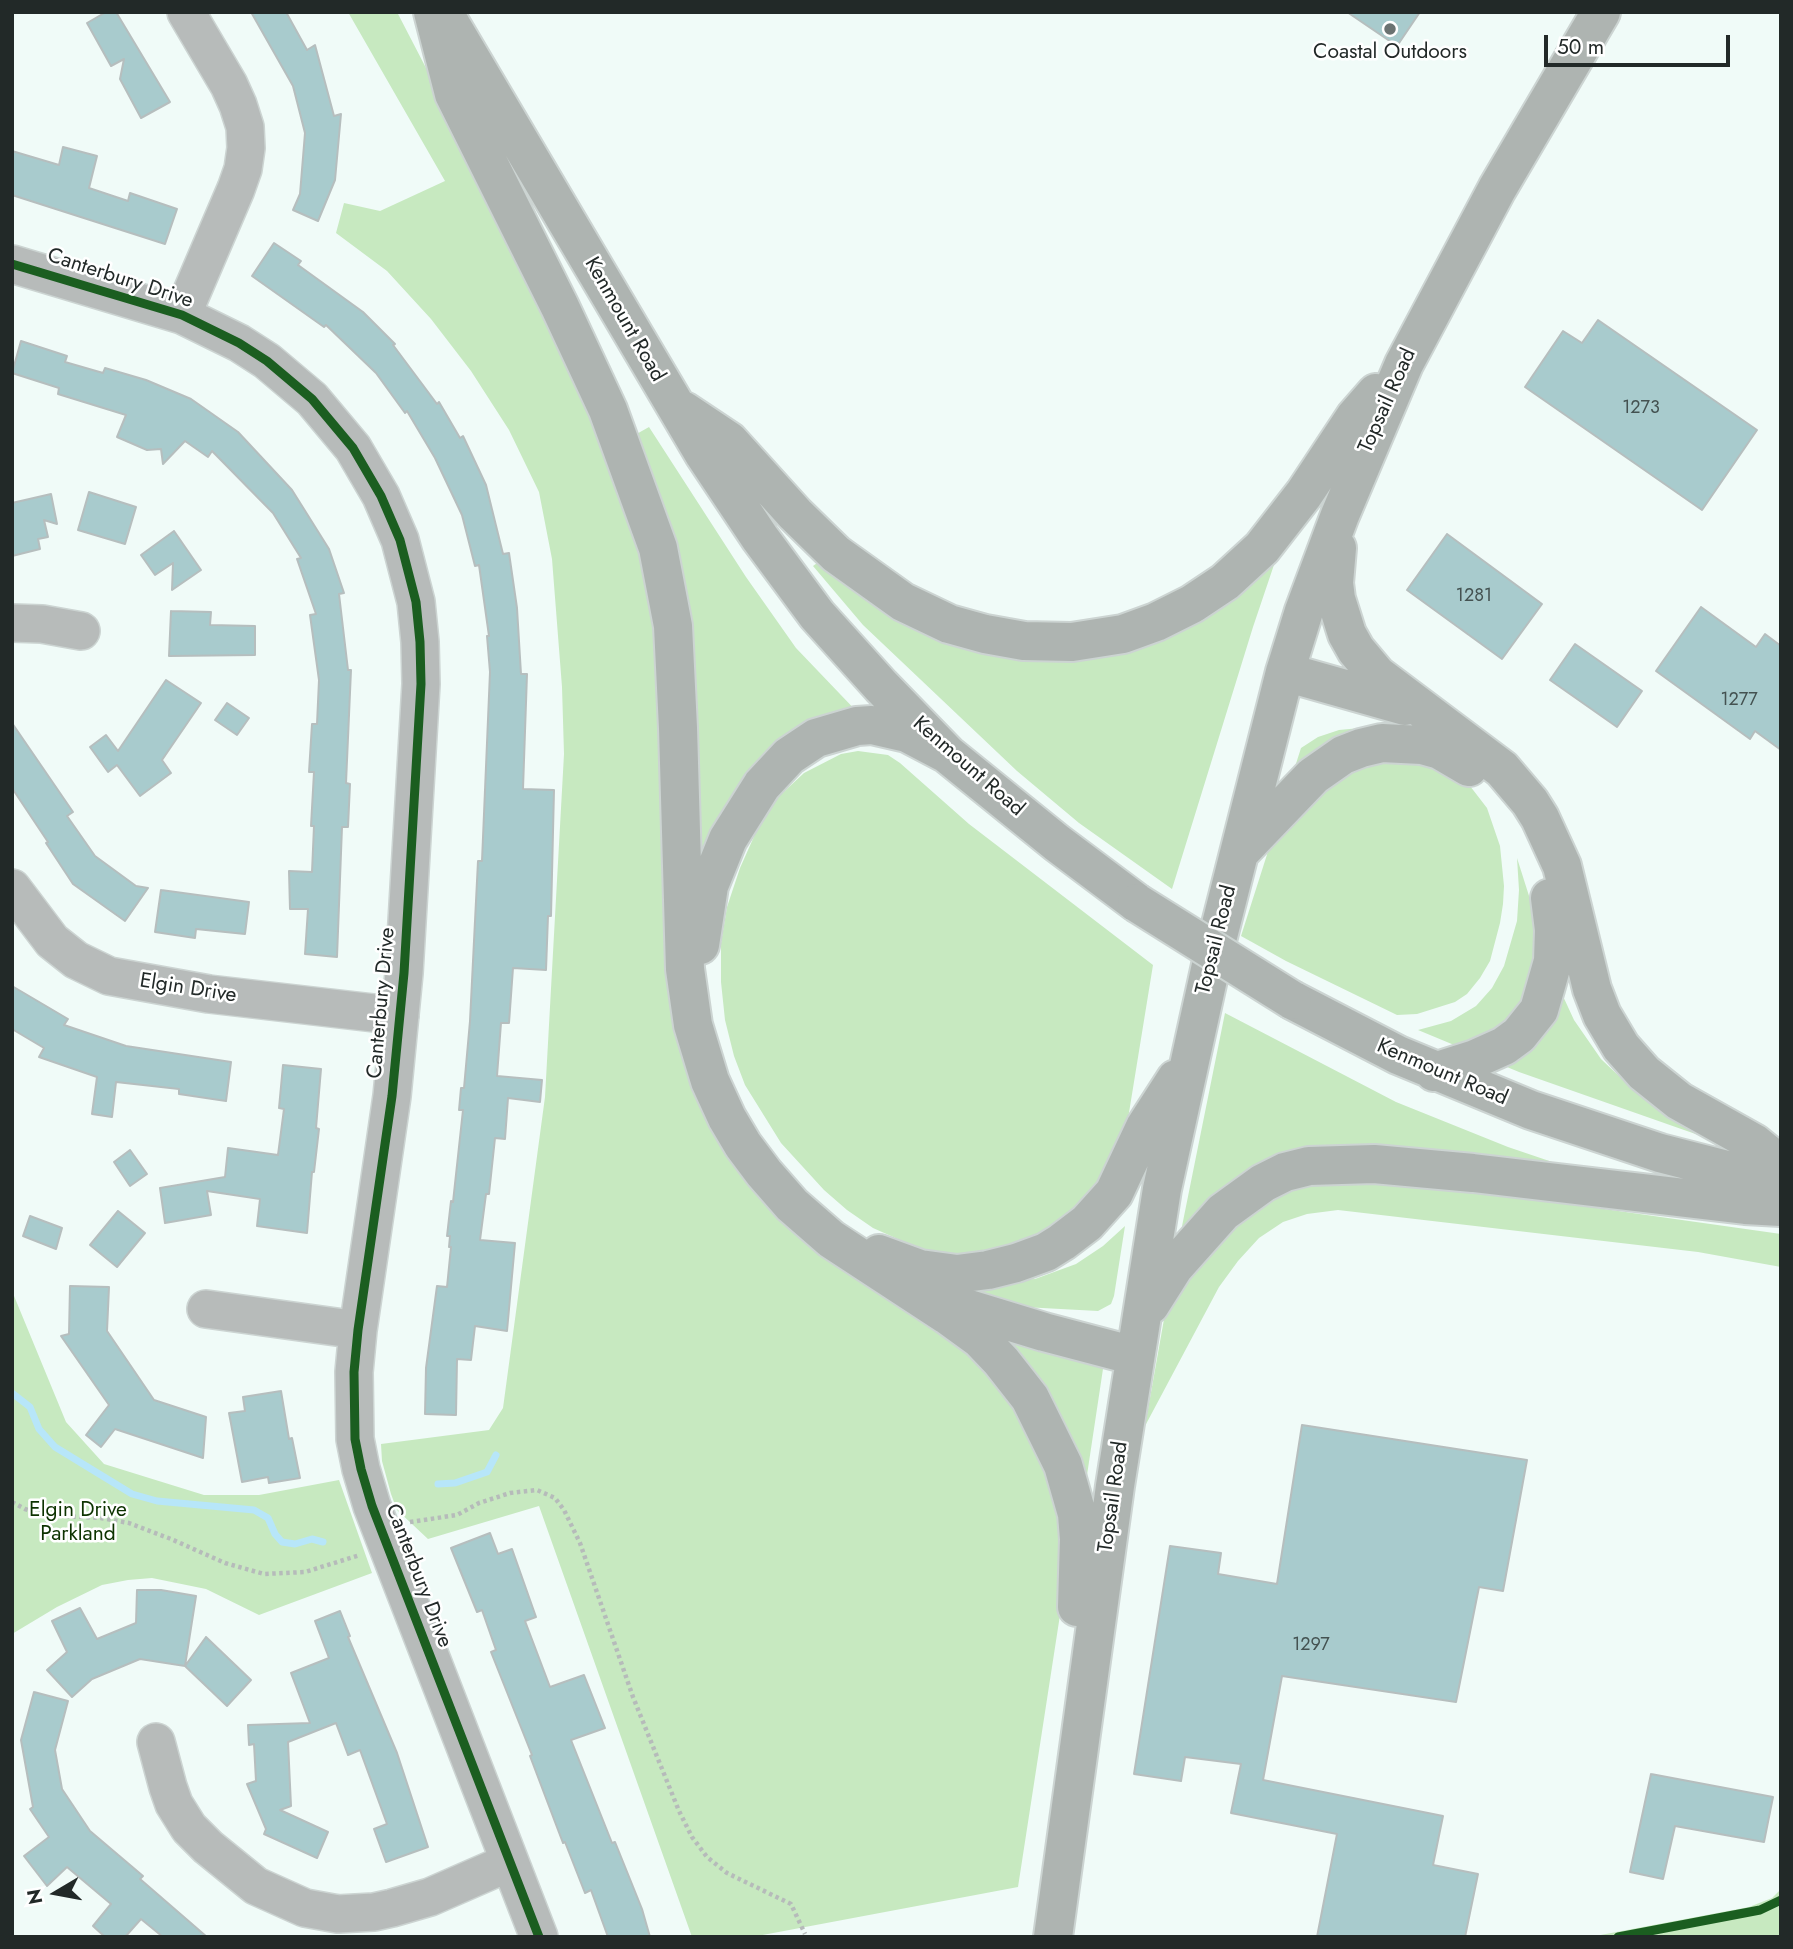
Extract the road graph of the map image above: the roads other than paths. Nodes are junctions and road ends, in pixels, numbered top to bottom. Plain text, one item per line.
1 (186, 12) edge
2 (433, 12) edge
3 (443, 12) edge
4 (1601, 12) edge
5 (12, 264) edge
6 (183, 315) junction
7 (1404, 363) junction
8 (673, 404) junction
9 (1340, 515) junction
10 (12, 623) edge
11 (81, 631) dead end
12 (1285, 672) junction
13 (1432, 719) junction
14 (947, 754) junction
15 (1238, 853) junction
16 (12, 888) edge
17 (400, 1016) junction
18 (1189, 1059) junction
19 (1434, 1072) junction
20 (1781, 1164) edge
21 (1781, 1184) edge
22 (1781, 1207) edge
23 (907, 1289) junction
24 (206, 1309) dead end
25 (1142, 1318) junction
26 (358, 1330) junction
27 (1135, 1356) junction
28 (156, 1742) dead end
29 (1079, 1749) junction
30 (510, 1862) junction
31 (539, 1937) edge
32 (1053, 1937) edge

1 - 6 street
2 - 23 main road
3 - 8 main road, Kenmount Road
4 - 7 main road, Topsail Road
5 - 6 street, Canterbury Drive
6 - 17 street, Canterbury Drive
7 - 8 main road
7 - 9 main road, Topsail Road
8 - 14 main road, Kenmount Road
9 - 12 main road, Topsail Road
9 - 13 main road
10 - 11 street
12 - 13 main road
12 - 15 main road, Topsail Road
13 - 20 main road
14 - 18 main road
14 - 19 main road, Kenmount Road, bridge
15 - 18 main road, Topsail Road
15 - 19 main road
16 - 17 street, Elgin Drive
17 - 26 street, Canterbury Drive
18 - 25 main road, Topsail Road
19 - 21 main road, Kenmount Road
22 - 25 main road
23 - 27 main road
23 - 29 main road
24 - 26 street
25 - 27 main road, Topsail Road
26 - 30 street, Canterbury Drive
27 - 29 main road, Topsail Road
28 - 30 street
29 - 32 main road, Topsail Road
30 - 31 street, Canterbury Drive

